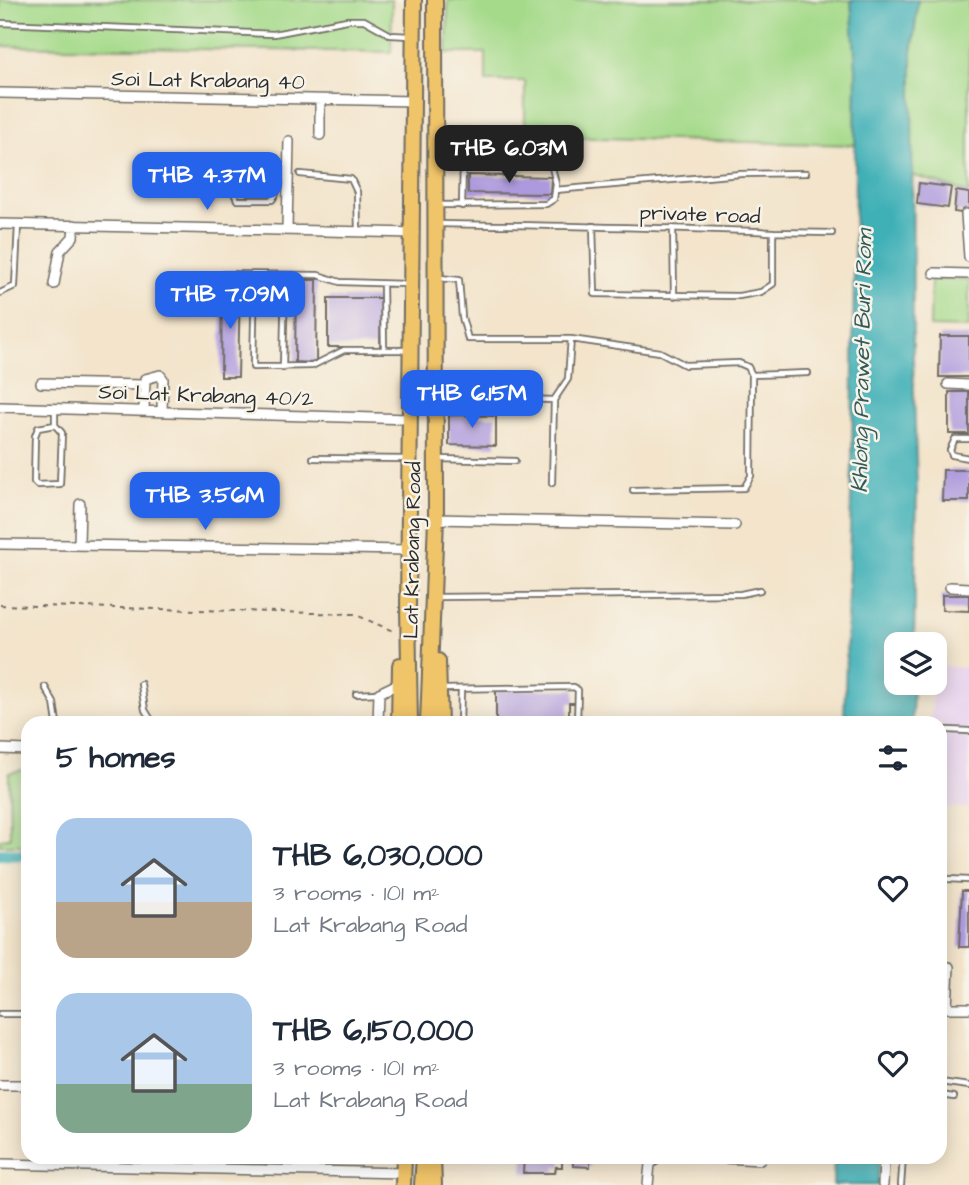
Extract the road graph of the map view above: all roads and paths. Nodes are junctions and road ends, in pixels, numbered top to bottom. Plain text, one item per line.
1 (414, 3) edge
2 (435, 3) edge
3 (0, 23) edge
4 (415, 37) junction
5 (0, 93) edge
6 (320, 100) junction
7 (415, 100) junction
8 (437, 133) junction
9 (515, 134) dead end
10 (320, 135) dead end
11 (289, 141) dead end
12 (437, 158) junction
13 (463, 160) junction
14 (236, 169) dead end
15 (806, 173) dead end
16 (300, 174) dead end
17 (288, 176) junction
18 (555, 190) junction
19 (436, 205) junction
20 (462, 206) junction
21 (966, 214) dead end
22 (0, 224) edge
23 (18, 224) junction
24 (436, 224) junction
25 (74, 225) junction
26 (593, 226) junction
27 (673, 228) junction
28 (287, 229) junction
29 (358, 231) junction
30 (773, 232) junction
31 (414, 233) junction
32 (832, 233) dead end
33 (969, 257) edge
34 (224, 274) dead end
35 (934, 274) dead end
36 (969, 274) edge
37 (255, 275) junction
38 (285, 275) junction
39 (435, 278) junction
40 (54, 284) dead end
41 (383, 284) junction
42 (412, 284) junction
43 (0, 293) edge
44 (674, 296) junction
45 (571, 339) junction
46 (384, 349) junction
47 (434, 349) junction
48 (411, 350) junction
49 (283, 368) junction
50 (808, 373) dead end
51 (752, 375) junction
52 (41, 383) dead end
53 (948, 384) dead end
54 (969, 384) edge
55 (145, 385) junction
56 (434, 396) junction
57 (554, 400) junction
58 (0, 407) edge
59 (55, 408) junction
60 (144, 410) junction
61 (162, 411) junction
62 (411, 419) junction
63 (55, 425) junction
64 (969, 439) edge
65 (313, 458) dead end
66 (969, 458) edge
67 (411, 459) junction
68 (435, 459) junction
69 (515, 461) dead end
70 (552, 483) dead end
71 (633, 490) dead end
72 (80, 504) dead end
73 (436, 519) junction
74 (734, 525) dead end
75 (0, 544) edge
76 (79, 545) junction
77 (409, 550) junction
78 (950, 587) dead end
79 (969, 588) edge
80 (760, 590) dead end
81 (433, 602) junction
82 (0, 605) edge
83 (408, 608) junction
84 (403, 634) junction
85 (400, 683) junction
86 (141, 684) dead end
87 (45, 687) dead end
88 (461, 690) junction
89 (379, 693) junction
90 (433, 693) junction
91 (356, 694) dead end
92 (56, 716) edge
93 (149, 716) edge
94 (378, 716) edge
95 (399, 716) edge
96 (410, 716) edge
97 (429, 716) edge
98 (438, 716) edge
99 (460, 716) edge
100 (578, 716) edge
101 (947, 730) dead end
102 (969, 731) edge
103 (0, 749) edge
104 (21, 750) edge
105 (947, 879) dead end
106 (969, 880) edge
107 (949, 967) dead end
108 (947, 982) edge
109 (969, 1008) edge
110 (947, 1011) edge
111 (0, 1014) edge
112 (21, 1014) edge
113 (947, 1084) edge
114 (0, 1085) edge
115 (21, 1085) edge
116 (969, 1086) edge
117 (947, 1096) edge
118 (954, 1097) dead end
119 (0, 1164) edge
120 (424, 1164) edge
121 (433, 1164) edge
122 (650, 1164) edge
123 (884, 1164) edge
124 (902, 1164) edge
125 (404, 1179) edge
126 (422, 1185) edge
127 (434, 1185) edge
128 (648, 1185) edge
129 (883, 1185) edge
130 (901, 1185) edge

1 - 4 main road, Lat Krabang Road
2 - 8 main road, Lat Krabang Road
3 - 4 lane
4 - 7 main road, Lat Krabang Road
5 - 6 street, Soi Lat Krabang 40
6 - 7 street, Soi Lat Krabang 40
6 - 10 street
7 - 31 main road, Lat Krabang Road
8 - 9 lane
8 - 12 main road, Lat Krabang Road
11 - 17 street
12 - 13 lane
12 - 19 main road, Lat Krabang Road
13 - 18 lane
13 - 20 lane
14 - 17 lane
15 - 18 lane
16 - 29 lane
17 - 28 street
18 - 20 lane
19 - 20 lane
19 - 24 main road, Lat Krabang Road
21 - 33 street
22 - 23 street
23 - 25 street
23 - 43 lane
24 - 26 lane, private road
24 - 39 main road, Lat Krabang Road
25 - 28 street
25 - 40 street
26 - 27 lane, private road
26 - 44 lane, private road
27 - 30 lane, private road
27 - 44 lane
28 - 29 street
29 - 31 street
30 - 32 lane
30 - 44 lane, private road
31 - 42 main road, Lat Krabang Road
34 - 37 lane
35 - 36 street
37 - 38 lane
37 - 49 lane
38 - 41 lane
38 - 49 lane
39 - 45 lane
39 - 47 main road, Lat Krabang Road
41 - 42 lane
41 - 46 lane
42 - 48 main road, Lat Krabang Road
45 - 51 lane
45 - 57 lane
46 - 48 lane
46 - 49 lane
47 - 48 main road
47 - 56 main road, Lat Krabang Road
48 - 62 main road, Lat Krabang Road
50 - 51 lane
51 - 71 lane
52 - 55 street
53 - 54 street
55 - 60 street
55 - 61 street
56 - 57 lane
56 - 68 main road, Lat Krabang Road
57 - 70 lane
58 - 59 street, Soi Lat Krabang 40/2
59 - 60 street, Soi Lat Krabang 40/2
59 - 63 lane
60 - 61 street, Soi Lat Krabang 40/2
61 - 62 street, Soi Lat Krabang 40/2
62 - 67 main road, Lat Krabang Road
63 - 63 lane
64 - 66 lane
65 - 67 lane
67 - 77 main road, Lat Krabang Road
68 - 69 lane
68 - 73 main road, Lat Krabang Road
72 - 76 street
73 - 74 street
73 - 81 main road, Lat Krabang Road
75 - 76 street
76 - 77 street
77 - 83 main road, Lat Krabang Road
78 - 79 street
80 - 81 lane
81 - 90 main road, Lat Krabang Road
82 - 84 path
83 - 84 main road
83 - 96 main road, Lat Krabang Road
84 - 85 main road
85 - 89 street
85 - 95 main road
86 - 93 lane
87 - 92 lane
88 - 90 lane
88 - 99 lane
88 - 100 lane
89 - 91 lane
89 - 94 street
90 - 97 main road, Lat Krabang Road
90 - 98 main road
101 - 102 lane
103 - 104 street
105 - 106 lane
107 - 108 street
109 - 110 street
111 - 112 lane
113 - 116 lane
114 - 115 street
117 - 118 lane
119 - 125 street
120 - 126 main road
121 - 127 main road
122 - 128 street
123 - 129 street
124 - 130 lane

